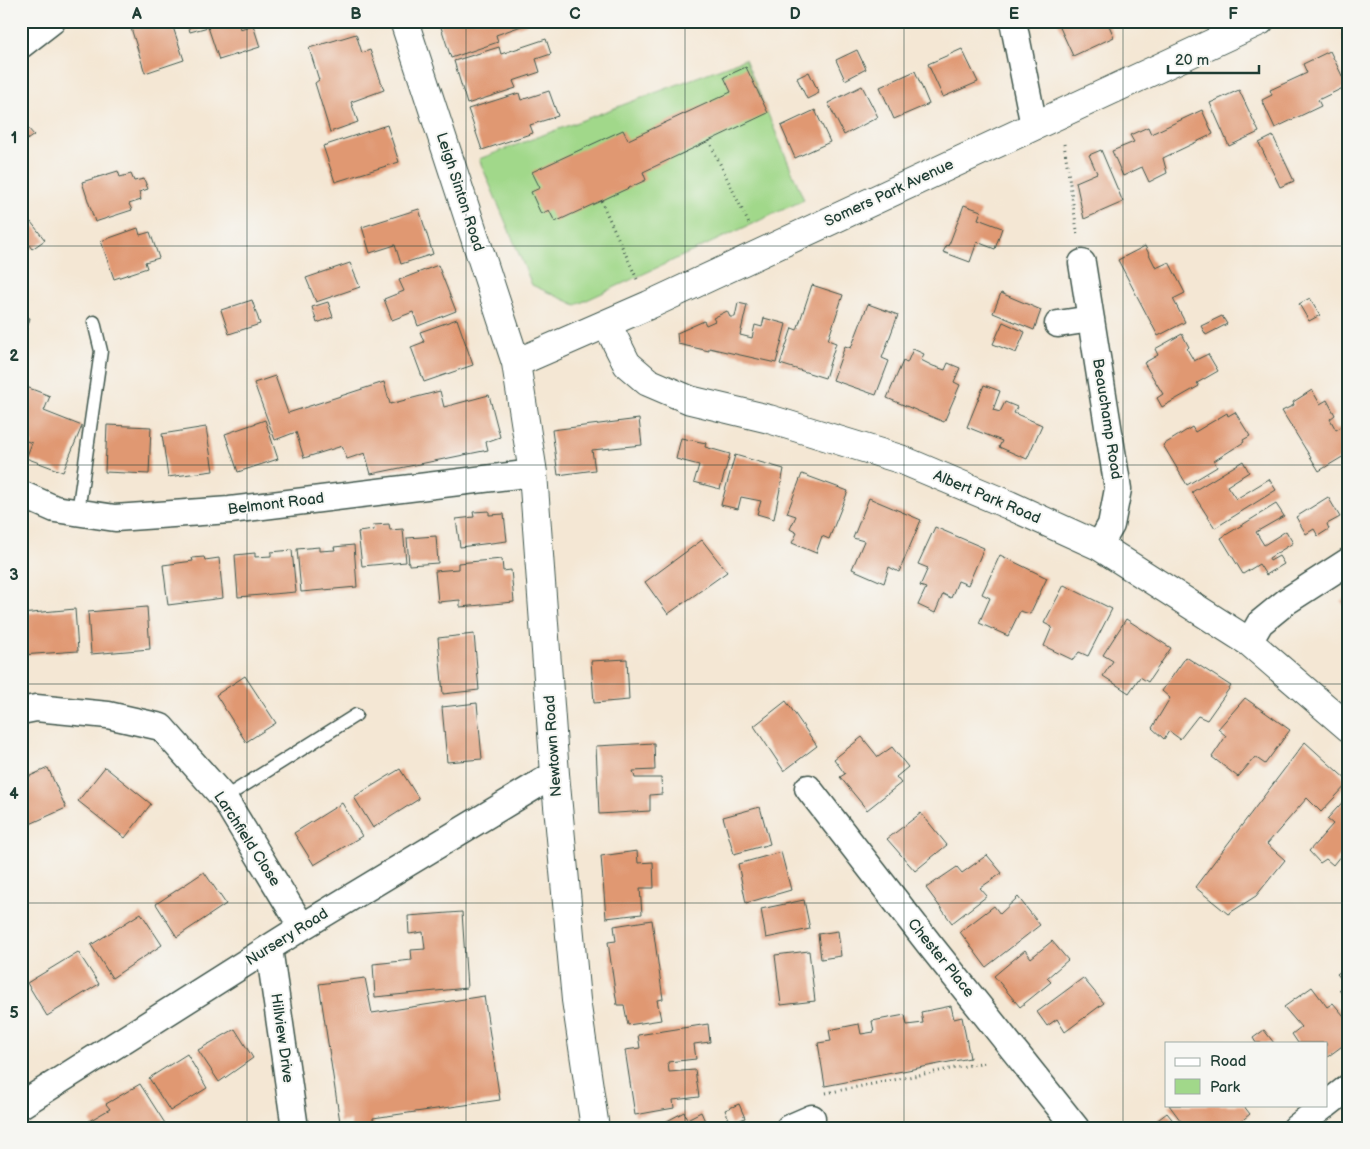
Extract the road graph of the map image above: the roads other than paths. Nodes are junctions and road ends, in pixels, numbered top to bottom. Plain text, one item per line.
1 (52, 21) edge
2 (404, 21) edge
3 (1013, 21) edge
4 (1260, 21) edge
5 (21, 45) edge
6 (1034, 126) junction
7 (1082, 263) road end
8 (1091, 319) junction
9 (94, 322) dead end
10 (607, 324) junction
11 (1058, 324) dead end
12 (516, 363) junction
13 (533, 473) junction
14 (21, 494) edge
15 (78, 512) junction
16 (1099, 546) junction
17 (1349, 560) edge
18 (1249, 642) junction
19 (21, 711) edge
20 (356, 715) dead end
21 (1349, 728) edge
22 (555, 774) junction
23 (808, 788) dead end
24 (224, 798) junction
25 (302, 927) junction
26 (269, 948) junction
27 (1349, 1087) edge
28 (1328, 1103) edge
29 (21, 1104) edge
30 (1325, 1106) edge
31 (295, 1128) edge
32 (595, 1128) edge
33 (1076, 1128) edge
34 (1296, 1128) edge

1 - 5 street
2 - 12 street, Leigh Sinton Road
3 - 6 street
4 - 6 street, Somers Park Avenue
6 - 10 street, Somers Park Avenue
7 - 8 street, Beauchamp Road
8 - 11 street
8 - 16 street, Beauchamp Road
9 - 15 lane
10 - 12 street, Somers Park Avenue
10 - 16 street, Albert Park Road
12 - 13 street, Newtown Road
13 - 15 street, Belmont Road
13 - 22 street, Newtown Road
14 - 15 street, Belmont Road
16 - 18 street, Albert Park Road
17 - 18 street
18 - 21 street, Albert Park Road
19 - 24 street, Larchfield Close
20 - 24 lane
22 - 25 street, Nursery Road
22 - 32 street, Newtown Road
23 - 33 street, Chester Place
24 - 25 street, Larchfield Close
25 - 26 street, Nursery Road
26 - 29 street, Nursery Road
26 - 31 street, Hillview Drive
27 - 28 street
30 - 34 street

